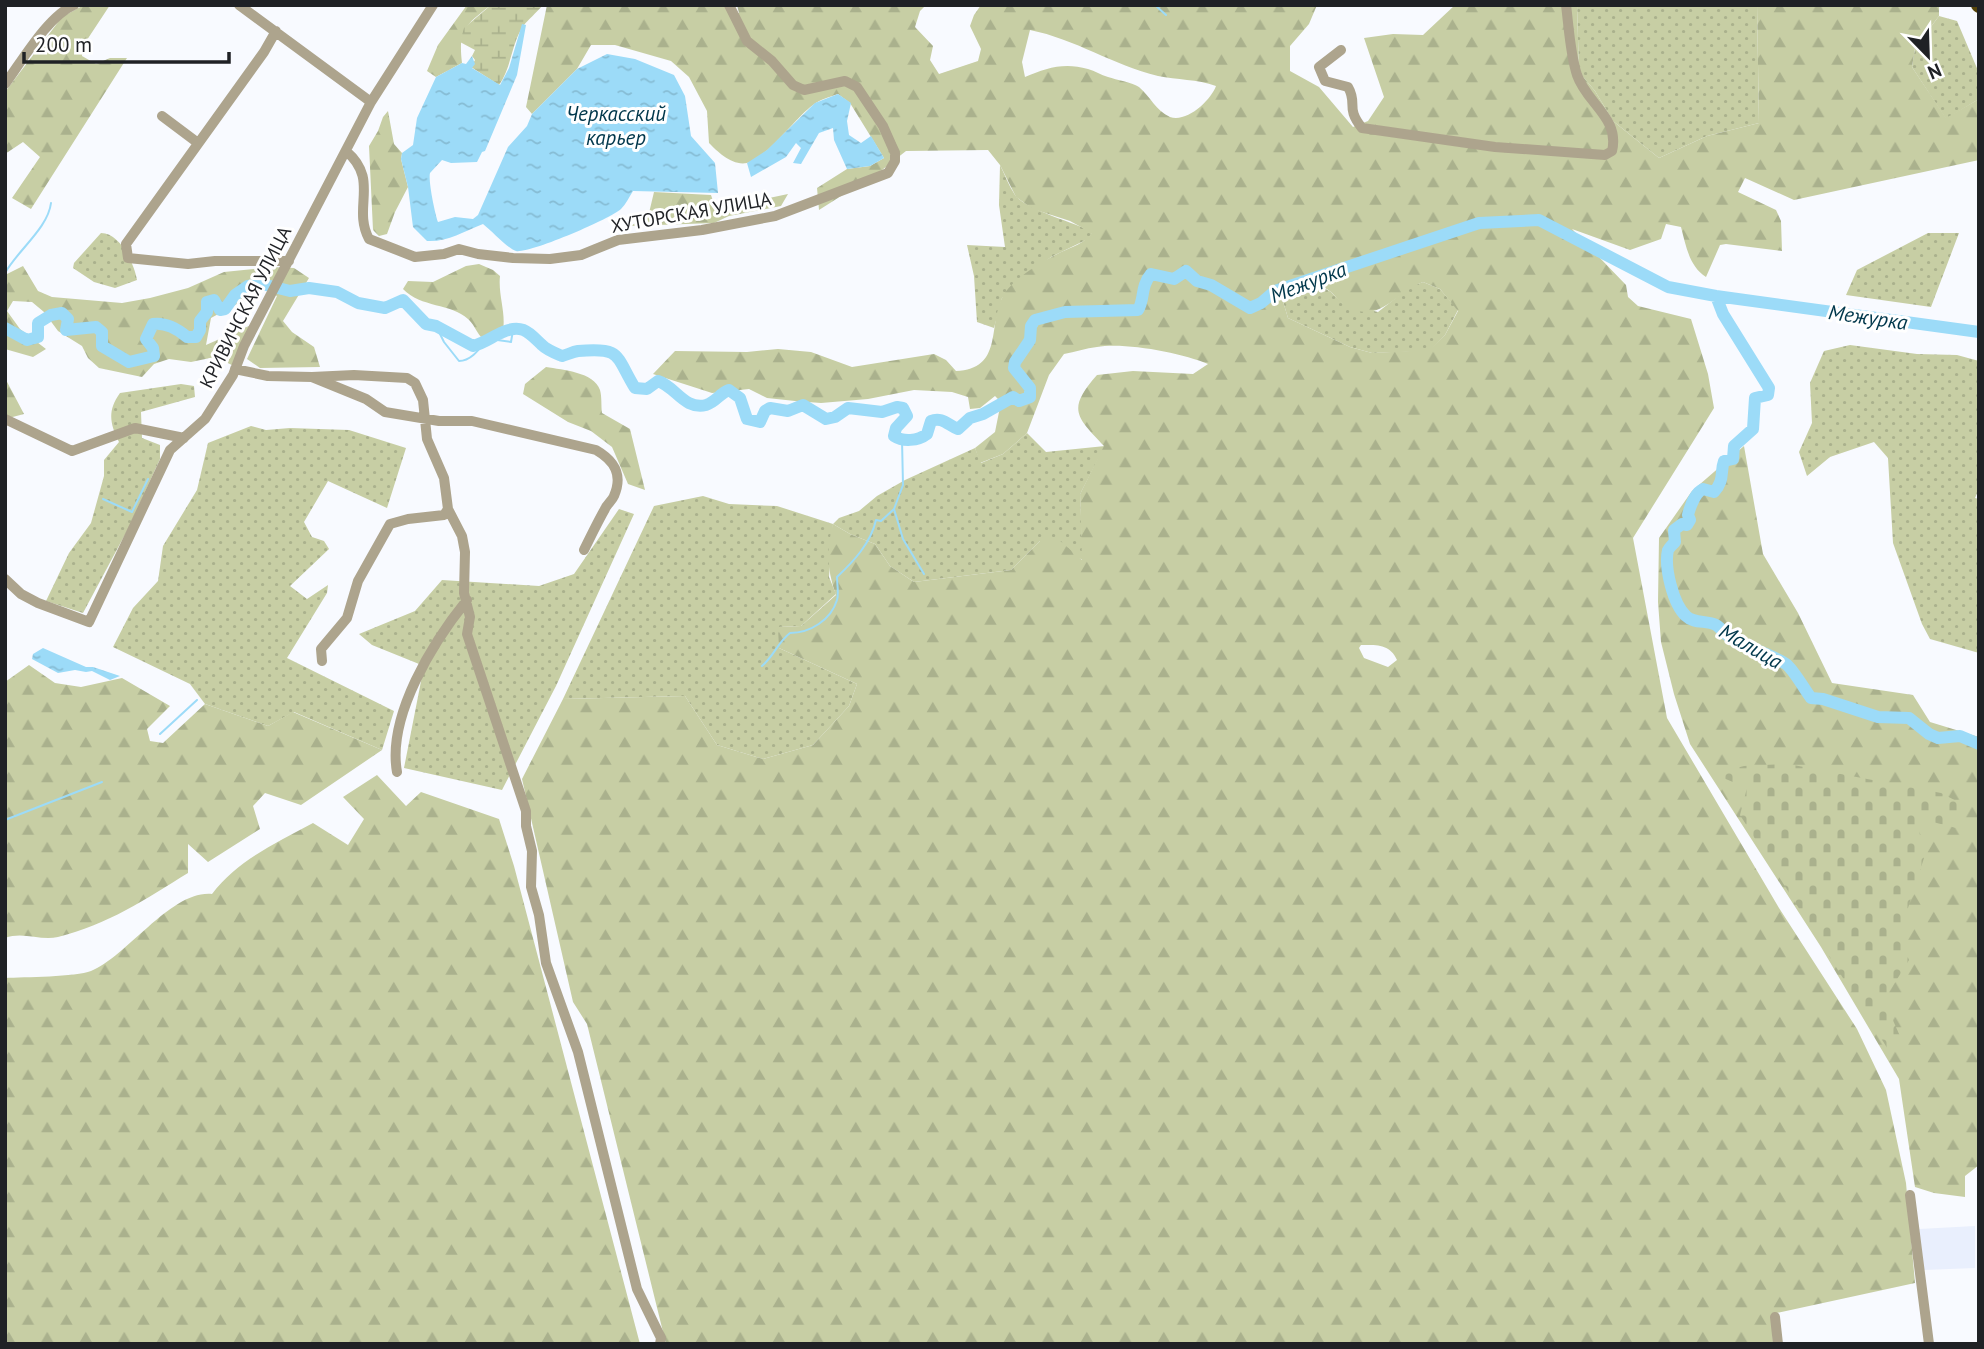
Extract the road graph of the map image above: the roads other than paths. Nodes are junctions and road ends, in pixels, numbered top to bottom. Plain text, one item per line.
1 (74, 5) edge
2 (239, 5) edge
3 (433, 5) edge
4 (729, 5) edge
5 (1566, 5) edge
6 (276, 31) junction
7 (1341, 50) dead end
8 (5, 83) edge
9 (371, 102) junction
10 (162, 116) dead end
11 (198, 143) junction
12 (346, 151) junction
13 (289, 261) junction
14 (235, 369) junction
15 (312, 377) junction
16 (425, 417) junction
17 (5, 419) edge
18 (184, 438) junction
19 (448, 509) junction
20 (584, 550) dead end
21 (5, 579) edge
22 (467, 600) junction
23 (322, 661) dead end
24 (397, 772) dead end
25 (1910, 1195) dead end
26 (1775, 1317) dead end
27 (660, 1344) edge
28 (1778, 1344) edge
29 (1929, 1344) edge

1 - 8 street
2 - 6 street
3 - 9 street, КРИВИЧСКАЯ УЛИЦА
4 - 12 street, ХУТОРСКАЯ УЛИЦА
5 - 7 street
6 - 9 street
6 - 11 street
9 - 12 street, КРИВИЧСКАЯ УЛИЦА
10 - 11 street
11 - 13 street
12 - 13 street, КРИВИЧСКАЯ УЛИЦА
13 - 14 street, КРИВИЧСКАЯ УЛИЦА
14 - 15 street
14 - 18 street, КРИВИЧСКАЯ УЛИЦА
15 - 16 street
15 - 16 street
16 - 19 street
16 - 20 street
17 - 18 street
18 - 21 street, КРИВИЧСКАЯ УЛИЦА
19 - 22 street
19 - 23 street
22 - 24 street
22 - 27 street
25 - 29 street
26 - 28 street

